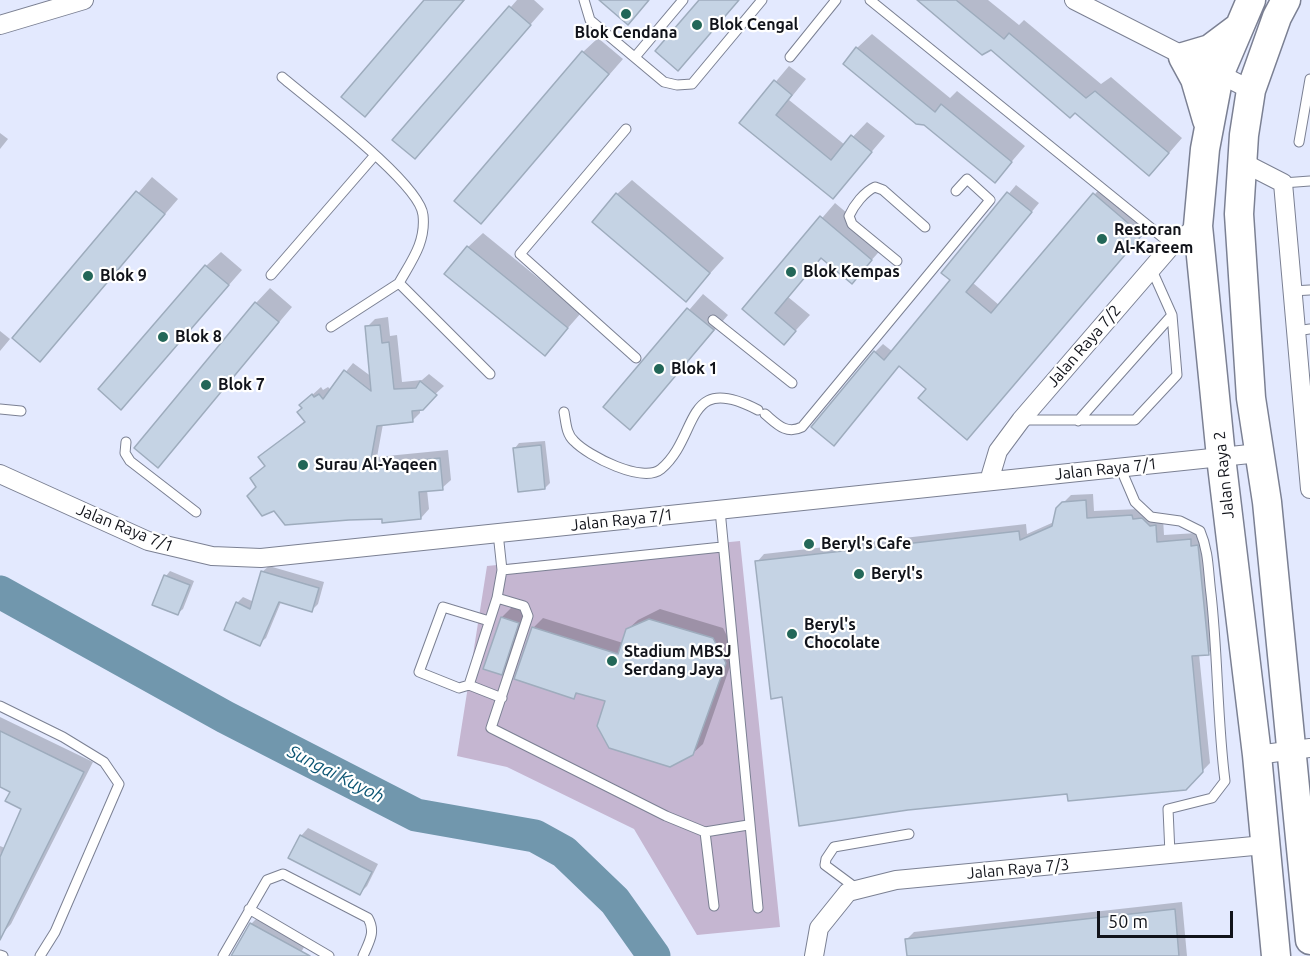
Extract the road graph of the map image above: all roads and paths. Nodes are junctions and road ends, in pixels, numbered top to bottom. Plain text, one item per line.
1 (84, 0) edge
2 (584, 0) edge
3 (683, 0) edge
4 (762, 0) edge
5 (836, 0) edge
6 (870, 0) edge
7 (1074, 0) edge
8 (1251, 0) edge
9 (1286, 0) edge
10 (0, 25) edge
11 (1239, 27) junction
12 (635, 57) junction
13 (790, 57) dead end
14 (1184, 57) junction
15 (1219, 75) junction
16 (282, 77) dead end
17 (1310, 79) edge
18 (1251, 90) junction
19 (1209, 128) junction
20 (626, 129) dead end
21 (1299, 142) dead end
22 (375, 155) junction
23 (1242, 162) junction
24 (1310, 181) edge
25 (1283, 183) junction
26 (956, 191) dead end
27 (926, 226) dead end
28 (1198, 226) junction
29 (1172, 245) junction
30 (897, 261) dead end
31 (1151, 268) junction
32 (271, 275) dead end
33 (399, 283) junction
34 (1301, 291) edge
35 (1172, 315) junction
36 (714, 320) dead end
37 (331, 327) dead end
38 (1303, 330) edge
39 (636, 358) dead end
40 (490, 374) dead end
41 (792, 383) dead end
42 (0, 409) edge
43 (21, 411) dead end
44 (564, 412) dead end
45 (1021, 420) junction
46 (1078, 421) junction
47 (1307, 426) edge
48 (126, 442) dead end
49 (1259, 453) junction
50 (1221, 457) junction
51 (1120, 467) junction
52 (0, 474) edge
53 (1309, 477) edge
54 (989, 481) junction
55 (720, 510) junction
56 (196, 512) dead end
57 (498, 533) junction
58 (722, 547) junction
59 (502, 570) junction
60 (497, 598) junction
61 (489, 621) junction
62 (469, 685) junction
63 (502, 698) junction
64 (0, 706) edge
65 (1301, 749) edge
66 (1257, 755) junction
67 (748, 825) junction
68 (705, 832) junction
69 (909, 834) dead end
70 (1264, 845) junction
71 (1170, 854) junction
72 (858, 890) junction
73 (714, 906) dead end
74 (249, 909) junction
75 (758, 909) dead end
76 (1310, 940) edge
77 (40, 956) edge
78 (223, 956) edge
79 (329, 956) edge
80 (363, 956) edge
81 (814, 956) edge
82 (1276, 956) edge

1 - 10 street
2 - 12 lane
3 - 12 lane
4 - 12 lane
5 - 13 lane
6 - 29 lane
7 - 14 street
8 - 11 main road, Jalan Raya 2
9 - 18 main road
11 - 14 main road
11 - 15 main road, Jalan Raya 2
14 - 15 street
14 - 19 main road
15 - 18 street
15 - 19 main road, Jalan Raya 2
16 - 22 lane
17 - 21 lane
18 - 23 main road
19 - 28 main road, Jalan Raya 2
20 - 39 lane
22 - 32 lane
22 - 33 lane
23 - 25 street
23 - 49 main road
24 - 25 lane
25 - 34 street
26 - 44 lane
27 - 30 lane
28 - 29 street, Jalan Raya 7/2
28 - 50 main road, Jalan Raya 2
29 - 31 street, Jalan Raya 7/2
31 - 35 lane
31 - 45 street, Jalan Raya 7/2
33 - 37 lane
33 - 40 lane
34 - 38 street
35 - 46 lane
35 - 46 lane
36 - 41 lane
38 - 47 street
42 - 43 lane
45 - 46 lane
45 - 54 street, Jalan Raya 7/2
47 - 53 street
48 - 56 lane
49 - 50 street, Jalan Raya 7/1
49 - 65 main road
50 - 51 street, Jalan Raya 7/1
50 - 66 main road, Jalan Raya 2
51 - 54 street, Jalan Raya 7/1
51 - 71 lane
52 - 57 street, Jalan Raya 7/1
54 - 55 street, Jalan Raya 7/1
55 - 57 street, Jalan Raya 7/1
55 - 58 lane
57 - 59 lane
58 - 59 lane
58 - 67 lane
59 - 60 lane
60 - 61 lane
60 - 63 lane
61 - 62 lane
61 - 62 lane
62 - 63 lane
63 - 68 lane
64 - 77 lane
65 - 66 street
65 - 76 main road
66 - 70 main road, Jalan Raya 2
67 - 68 lane
67 - 75 lane
68 - 73 lane
69 - 72 lane
70 - 71 street, Jalan Raya 7/3
70 - 82 main road, Jalan Raya 2
71 - 72 street, Jalan Raya 7/3
72 - 81 street, Jalan Raya 7/3
74 - 78 lane
74 - 79 lane
74 - 80 lane

